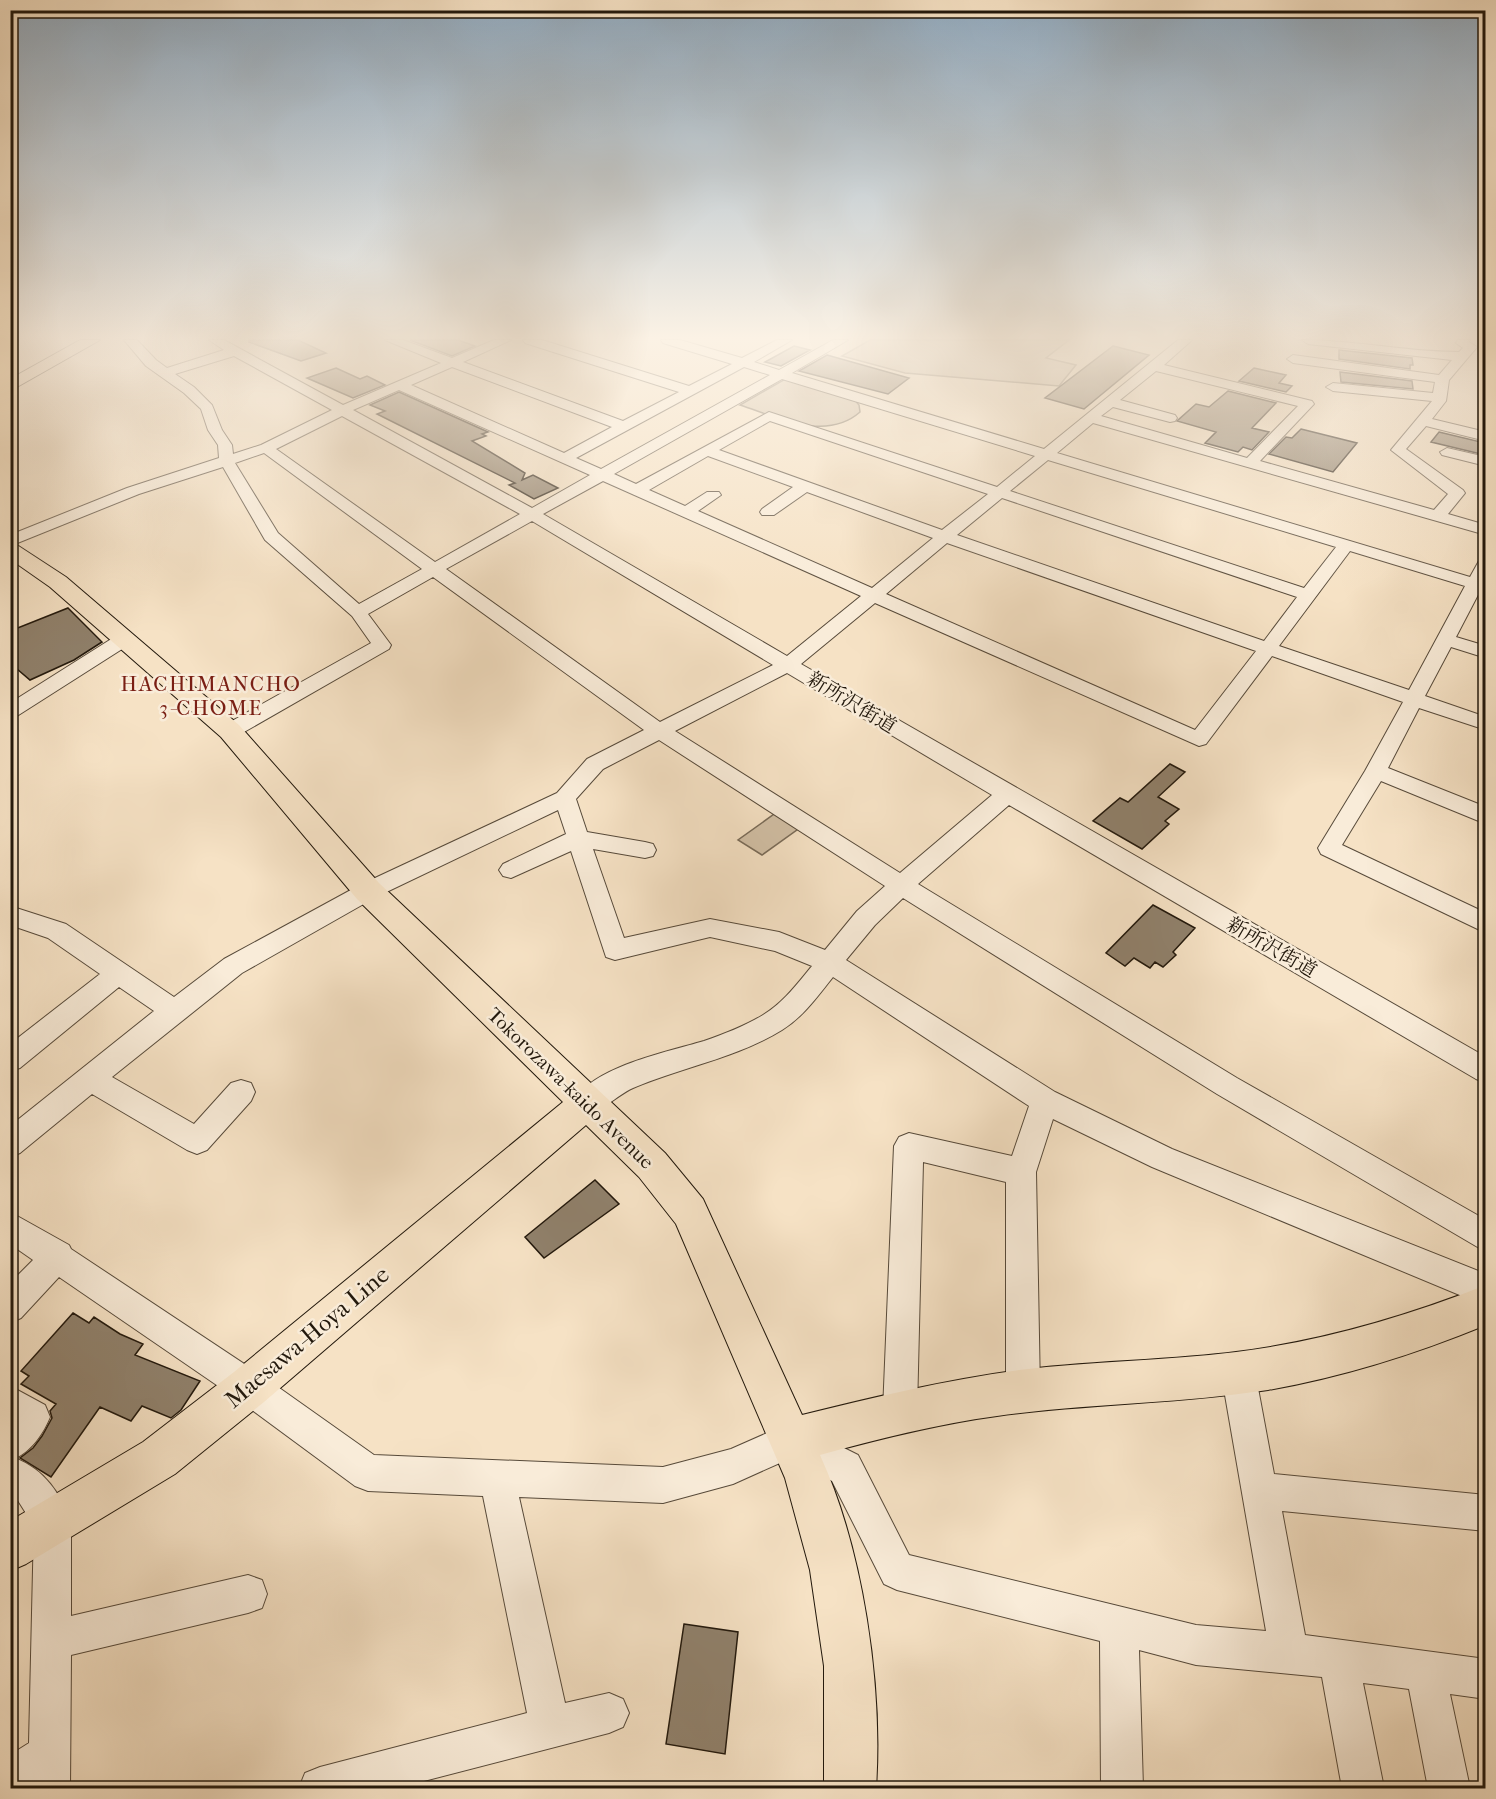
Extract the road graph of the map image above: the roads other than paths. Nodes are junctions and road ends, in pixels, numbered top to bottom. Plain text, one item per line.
1 (213, 424) edge
2 (314, 424) edge
3 (371, 424) edge
4 (488, 424) edge
5 (617, 424) edge
6 (631, 424) edge
7 (691, 424) edge
8 (755, 424) edge
9 (792, 424) edge
10 (945, 424) edge
11 (1083, 424) edge
12 (1112, 424) edge
13 (1288, 424) edge
14 (1421, 424) edge
15 (1435, 424) edge
16 (625, 427) junction
17 (1485, 437) edge
18 (266, 448) junction
19 (707, 451) junction
20 (1447, 452) dead end
21 (1045, 454) junction
22 (565, 458) junction
23 (227, 462) junction
24 (1485, 462) edge
25 (1250, 463) junction
26 (601, 474) junction
27 (806, 486) junction
28 (637, 490) junction
29 (998, 494) junction
30 (713, 495) dead end
31 (686, 512) junction
32 (768, 512) dead end
33 (531, 514) junction
34 (1438, 516) junction
35 (1485, 530) edge
36 (945, 537) junction
37 (10, 541) edge
38 (1346, 545) junction
39 (10, 549) edge
40 (1485, 563) edge
41 (434, 568) junction
42 (1480, 586) edge
43 (872, 595) junction
44 (1308, 595) junction
45 (358, 612) junction
46 (1445, 639) junction
47 (123, 640) junction
48 (1268, 648) junction
49 (1485, 652) edge
50 (789, 664) junction
51 (1414, 699) junction
52 (10, 712) edge
53 (1485, 724) edge
54 (230, 730) junction
55 (658, 730) junction
56 (1376, 771) junction
57 (1007, 794) junction
58 (565, 798) junction
59 (1485, 816) edge
60 (578, 838) junction
61 (645, 850) dead end
62 (511, 870) dead end
63 (901, 885) junction
64 (369, 891) junction
65 (10, 915) edge
66 (1485, 924) edge
67 (829, 962) junction
68 (119, 973) junction
69 (174, 1011) junction
70 (10, 1060) edge
71 (1485, 1071) edge
72 (91, 1079) junction
73 (242, 1092) dead end
74 (1045, 1101) junction
75 (587, 1103) junction
76 (10, 1144) edge
77 (1021, 1172) junction
78 (10, 1226) edge
79 (1485, 1238) edge
80 (58, 1256) junction
81 (1485, 1290) edge
82 (1485, 1305) edge
83 (10, 1307) edge
84 (1238, 1372) junction
85 (249, 1387) junction
86 (1023, 1391) junction
87 (10, 1403) edge
88 (900, 1411) junction
89 (792, 1440) junction
90 (10, 1443) edge
91 (10, 1474) edge
92 (496, 1477) junction
93 (1259, 1491) junction
94 (1485, 1513) edge
95 (53, 1522) junction
96 (10, 1548) edge
97 (248, 1593) dead end
98 (1119, 1626) junction
99 (52, 1640) junction
100 (1289, 1653) junction
101 (1339, 1659) junction
102 (1425, 1671) junction
103 (1485, 1679) edge
104 (609, 1713) dead end
105 (550, 1727) junction
106 (49, 1771) edge
107 (10, 1780) edge
108 (320, 1788) edge
109 (850, 1788) edge
110 (1122, 1788) edge
111 (1363, 1788) edge
112 (1449, 1788) edge

1 - 23 street
2 - 18 street
3 - 33 street, 新所沢街道
4 - 22 street
5 - 16 street
6 - 16 street
7 - 26 street
8 - 19 street
9 - 29 street
10 - 21 street
11 - 21 street
12 - 25 street
13 - 25 street
14 - 34 street
15 - 17 street
16 - 22 street
18 - 23 street
18 - 41 street
19 - 27 street
19 - 28 street
20 - 24 street
21 - 29 street
21 - 38 street
22 - 26 street
23 - 37 street
23 - 45 street
25 - 34 street
26 - 28 street
26 - 33 street
27 - 32 street
27 - 36 street
28 - 31 street
29 - 36 street
29 - 44 street
30 - 31 street
31 - 43 street
33 - 41 street
33 - 50 street, 新所沢街道
34 - 35 street
36 - 43 street
36 - 48 street
38 - 42 street
38 - 44 street
39 - 47 main road, Tokorozawa-kaido Avenue
40 - 42 street
41 - 45 street
41 - 55 street
42 - 46 street
43 - 48 street
43 - 50 street
44 - 48 street
45 - 54 street
46 - 49 street
46 - 51 street
47 - 52 street
47 - 54 main road, Tokorozawa-kaido Avenue
48 - 51 street
50 - 55 street
50 - 57 street, 新所沢街道
51 - 53 street
51 - 56 street
54 - 64 main road, Tokorozawa-kaido Avenue
55 - 58 street
55 - 63 street
56 - 59 street
56 - 66 street
57 - 63 street
57 - 71 street, 新所沢街道
58 - 60 street
58 - 64 street
60 - 61 street
60 - 62 street
60 - 67 street
63 - 67 street
63 - 79 street
64 - 69 street
64 - 75 main road, Tokorozawa-kaido Avenue
65 - 68 street
67 - 74 street
67 - 75 street
68 - 69 street
68 - 70 street
69 - 72 street
72 - 73 street
72 - 76 street
74 - 77 street
74 - 81 street
75 - 85 main road, Maesawa-Hoya Line
75 - 89 main road, Tokorozawa-kaido Avenue
77 - 86 street
77 - 88 street
78 - 80 street
80 - 83 street
80 - 85 street
82 - 84 main road
84 - 86 main road
84 - 93 street
85 - 92 street
85 - 95 main road, Maesawa-Hoya Line
86 - 88 main road
87 - 90 street
88 - 89 main road
89 - 92 street
89 - 98 street
89 - 109 main road, Tokorozawa-kaido Avenue
91 - 95 street
92 - 105 street
93 - 94 street
93 - 100 street
95 - 96 main road, Maesawa-Hoya Line
95 - 99 street
97 - 99 street
98 - 100 street
98 - 110 street
99 - 106 street
100 - 101 street
101 - 102 street
101 - 111 street
102 - 103 street
102 - 112 street
104 - 105 street
105 - 108 street
106 - 107 street

